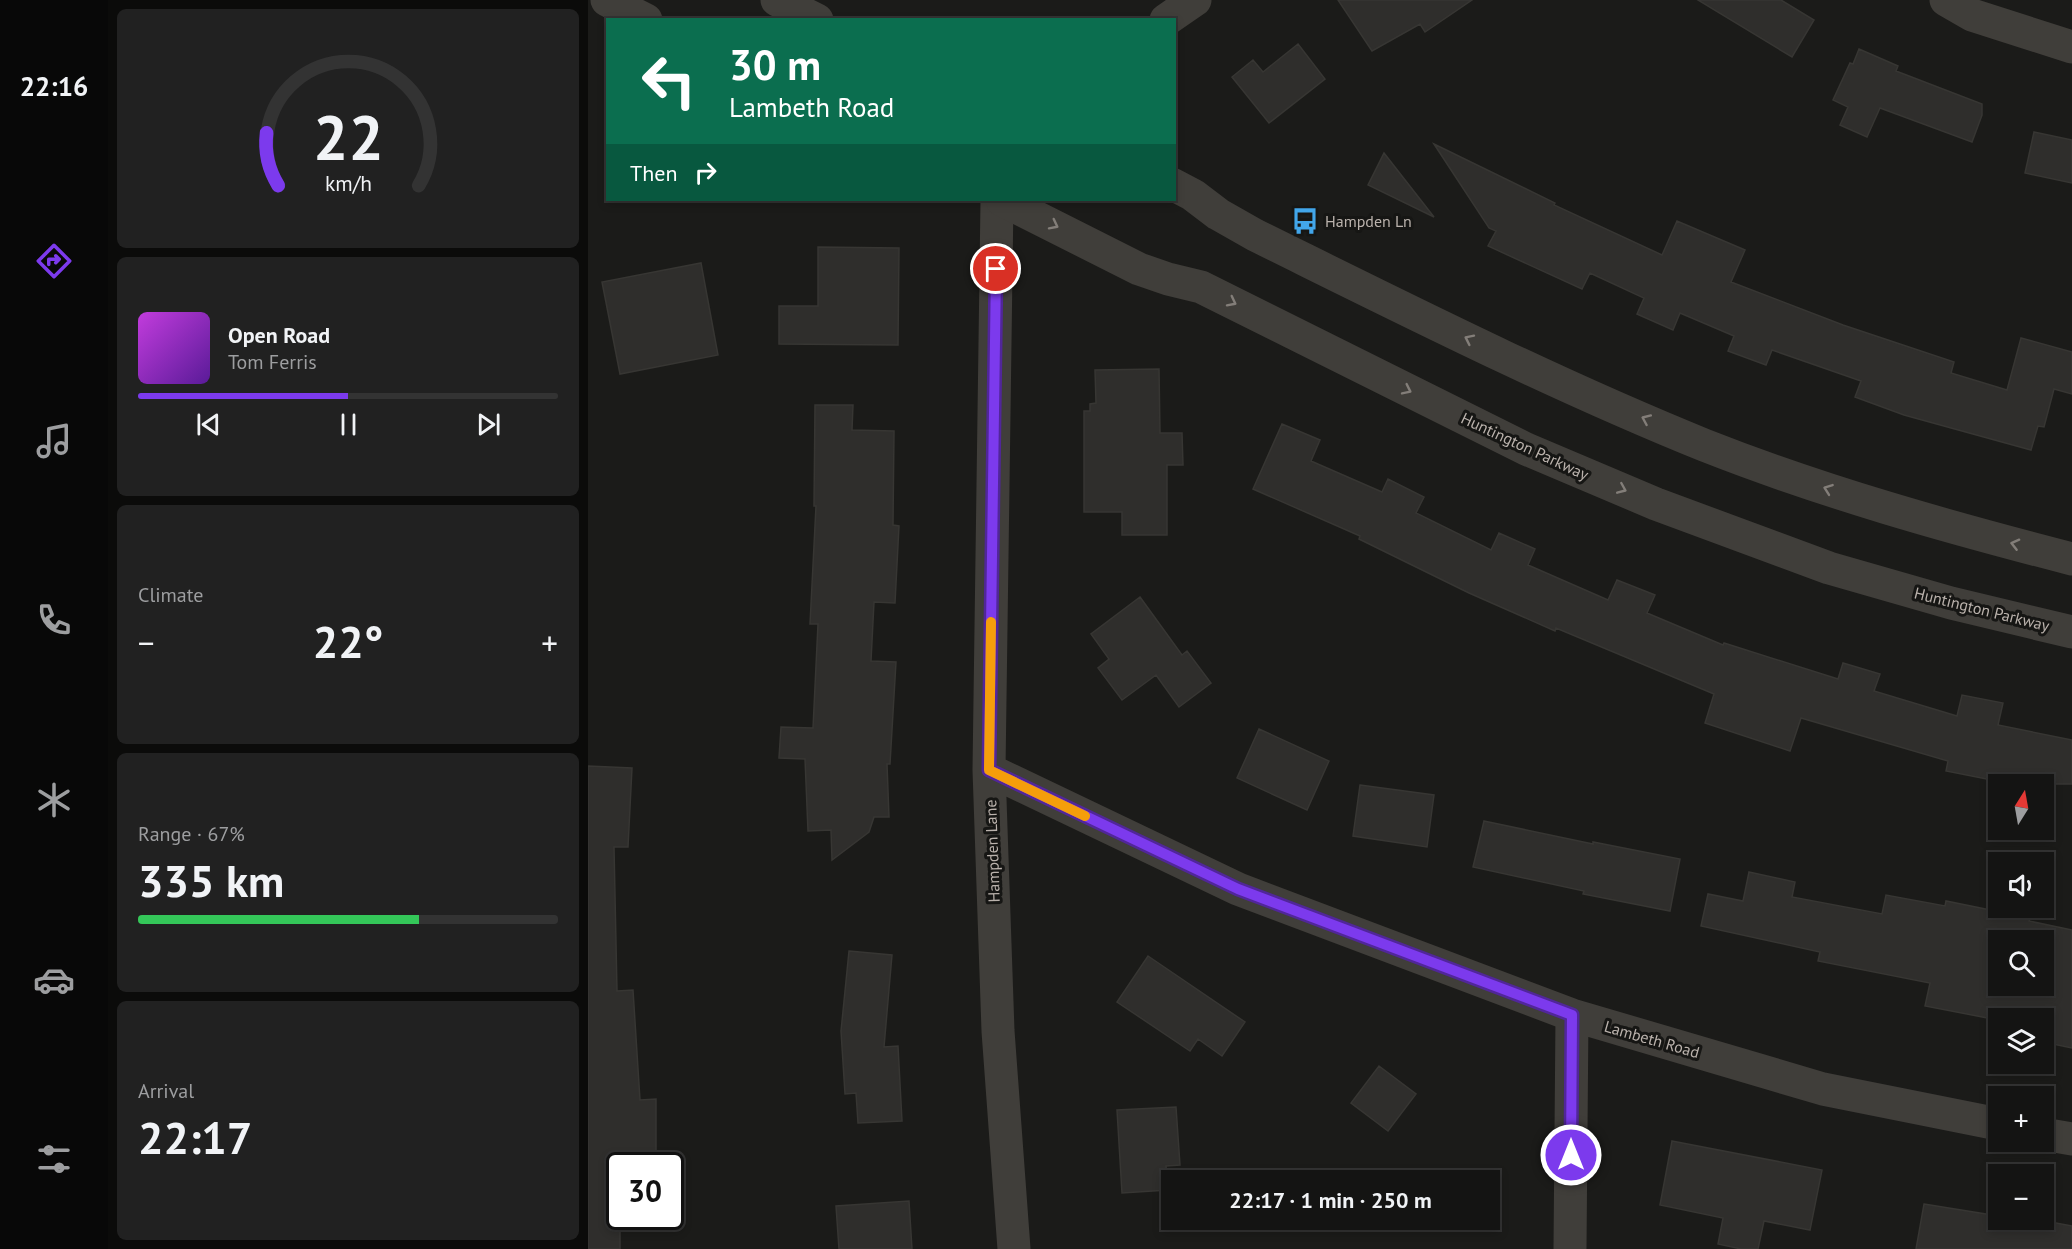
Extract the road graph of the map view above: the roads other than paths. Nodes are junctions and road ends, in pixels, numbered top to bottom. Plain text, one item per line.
1 (608, 0) edge
2 (777, 0) edge
3 (1195, 0) edge
4 (1946, 0) edge
5 (642, 18) edge
6 (813, 18) edge
7 (1169, 18) edge
8 (2072, 47) edge
9 (1176, 186) edge
10 (997, 201) edge
11 (1004, 201) edge
12 (2072, 559) edge
13 (2072, 632) edge
14 (989, 770) junction
15 (1572, 1015) junction
16 (1988, 1123) edge
17 (2054, 1136) edge
18 (2072, 1139) edge
19 (1014, 1249) edge
20 (1570, 1249) edge

1 - 5 street
2 - 6 street
3 - 7 street
4 - 8 street
12 -> 9 street
10 - 14 street, Hampden Lane
11 -> 13 street, Huntington Parkway
14 - 15 street, Lambeth Road
14 - 19 street, Hampden Lane
15 - 16 street, Lambeth Road
15 - 20 street
17 - 18 street

